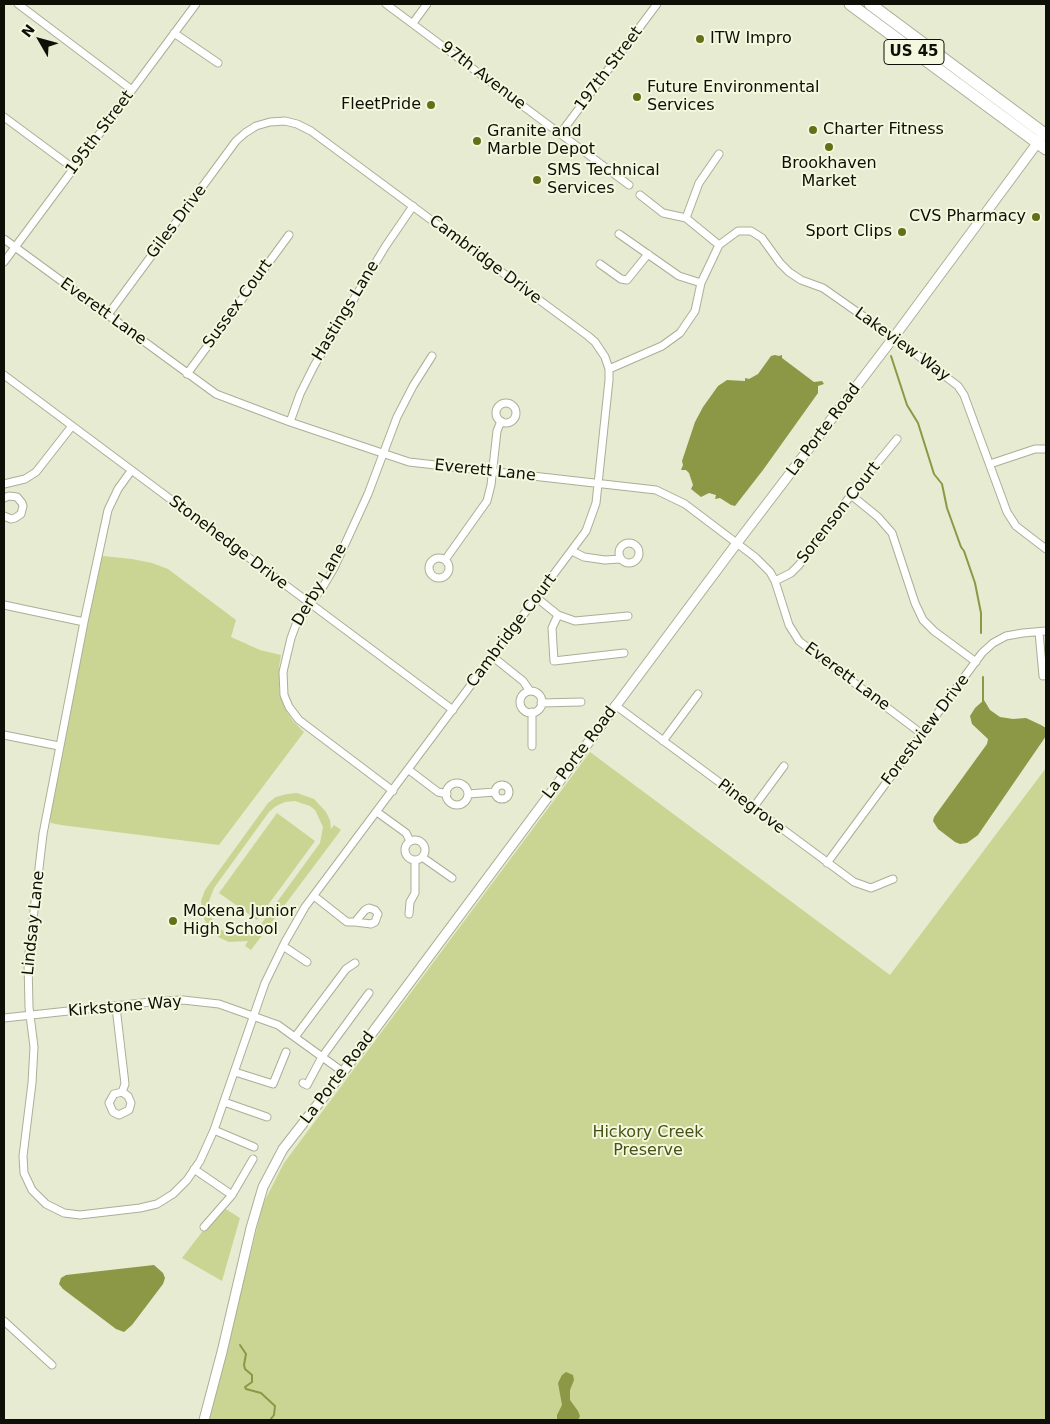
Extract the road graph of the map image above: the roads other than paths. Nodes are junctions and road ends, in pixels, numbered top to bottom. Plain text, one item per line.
1 (18, 4) edge
2 (196, 4) edge
3 (386, 4) edge
4 (427, 4) edge
5 (657, 4) edge
6 (850, 4) edge
7 (870, 4) edge
8 (413, 23) junction
9 (174, 33) junction
10 (218, 63) dead end
11 (132, 90) junction
12 (4, 117) edge
13 (249, 130) joint
14 (560, 134) junction
15 (1044, 138) edge
16 (719, 154) dead end
17 (73, 168) junction
18 (628, 185) dead end
19 (640, 195) dead end
20 (412, 206) junction
21 (686, 218) junction
22 (619, 234) dead end
23 (288, 235) dead end
24 (4, 239) edge
25 (720, 245) junction
26 (15, 247) junction
27 (648, 254) junction
28 (4, 262) edge
29 (600, 264) dead end
30 (701, 283) junction
31 (107, 316) junction
32 (894, 337) junction
33 (432, 356) dead end
34 (609, 369) junction
35 (187, 374) junction
36 (4, 375) edge
37 (501, 421) dead end
38 (290, 422) junction
39 (72, 426) junction
40 (897, 439) dead end
41 (1046, 449) edge
42 (383, 454) junction
43 (990, 464) junction
44 (131, 471) junction
45 (492, 472) junction
46 (6, 483) edge
47 (598, 483) junction
48 (851, 495) junction
49 (7, 497) edge
50 (4, 516) edge
51 (737, 543) junction
52 (1046, 549) edge
53 (572, 550) junction
54 (620, 559) dead end
55 (445, 560) dead end
56 (775, 581) junction
57 (537, 598) junction
58 (310, 603) junction
59 (4, 605) edge
60 (558, 615) junction
61 (628, 616) dead end
62 (84, 622) junction
63 (1043, 632) edge
64 (624, 653) dead end
65 (493, 657) junction
66 (976, 662) junction
67 (1042, 676) dead end
68 (530, 691) junction
69 (698, 694) dead end
70 (581, 702) dead end
71 (541, 703) junction
72 (615, 705) junction
73 (454, 710) junction
74 (532, 712) junction
75 (922, 734) junction
76 (4, 735) edge
77 (663, 741) junction
78 (59, 746) junction
79 (532, 746) dead end
80 (784, 766) dead end
81 (409, 770) junction
82 (392, 791) junction
83 (495, 792) dead end
84 (447, 794) junction
85 (468, 794) junction
86 (753, 808) junction
87 (377, 812) junction
88 (410, 841) junction
89 (419, 858) junction
90 (827, 863) junction
91 (452, 878) dead end
92 (893, 879) dead end
93 (314, 896) junction
94 (408, 914) dead end
95 (355, 922) dead end
96 (283, 946) junction
97 (307, 962) dead end
98 (354, 963) dead end
99 (369, 993) dead end
100 (116, 1007) junction
101 (254, 1015) junction
102 (30, 1016) junction
103 (4, 1018) edge
104 (295, 1037) junction
105 (286, 1052) dead end
106 (322, 1057) junction
107 (235, 1072) junction
108 (343, 1072) junction
109 (303, 1083) dead end
110 (122, 1092) dead end
111 (224, 1102) junction
112 (267, 1117) dead end
113 (214, 1130) junction
114 (254, 1147) dead end
115 (253, 1159) dead end
116 (200, 1160) joint
117 (194, 1169) junction
118 (232, 1195) junction
119 (204, 1227) dead end
120 (4, 1321) edge
121 (52, 1365) dead end
122 (204, 1420) edge

1 - 11 street
2 - 9 street, 195th Street
3 - 8 street, 97th Avenue
4 - 8 street
5 - 14 street, 197th Street
6 - 15 main road, US 45
7 - 15 main road, US 45
8 - 14 street, 97th Avenue
9 - 10 street
9 - 11 street, 195th Street
11 - 17 street, 195th Street
12 - 17 street
13 - 20 street, Cambridge Drive
13 - 31 street, Giles Drive
14 - 18 street, 97th Avenue
15 - 32 street, La Porte Road
16 - 21 street
17 - 26 street, 195th Street
19 - 21 street
20 - 34 street, Cambridge Drive
20 - 38 street, Hastings Lane
21 - 25 street
22 - 27 street
23 - 35 street, Sussex Court
24 - 26 street, Everett Lane
25 - 30 street
25 - 32 street, Lakeview Way
26 - 28 street, 195th Street
26 - 31 street, Everett Lane
27 - 29 street
27 - 30 street
30 - 34 street
31 - 35 street, Everett Lane
32 - 43 street, Lakeview Way
32 - 51 street, La Porte Road
33 - 42 street, Derby Lane
34 - 47 street, Cambridge Drive
35 - 38 street, Everett Lane
36 - 39 street, Stonehedge Drive
37 - 45 street
38 - 42 street, Everett Lane
39 - 44 street, Stonehedge Drive
39 - 46 street
40 - 48 street, Sorenson Court
41 - 43 street
42 - 45 street, Everett Lane
42 - 58 street, Derby Lane
43 - 52 street, Lakeview Way
44 - 58 street, Stonehedge Drive
44 - 62 street, Lindsay Lane
45 - 47 street, Everett Lane
45 - 55 street
46 - 49 street
47 - 51 street, Everett Lane
47 - 53 street, Cambridge Court
48 - 56 street, Sorenson Court
48 - 66 street
49 - 50 street
51 - 56 street, Everett Lane
51 - 72 street, La Porte Road
53 - 54 street
53 - 57 street, Cambridge Court
56 - 75 street, Everett Lane
57 - 60 street
57 - 65 street, Cambridge Court
58 - 73 street, Stonehedge Drive
58 - 82 street, Derby Lane
59 - 62 street
60 - 61 street
60 - 64 street
62 - 78 street, Lindsay Lane
63 - 66 street, Forestview Drive
63 - 67 street
65 - 68 street
65 - 73 street, Cambridge Court
66 - 75 street, Forestview Drive
68 - 71 street
68 - 74 street
69 - 77 street
70 - 71 street
71 - 74 street
72 - 77 street, Pinegrove
72 - 108 street, La Porte Road
73 - 81 street, Cambridge Court
74 - 79 street
75 - 90 street, Forestview Drive
76 - 78 street
77 - 86 street, Pinegrove
78 - 102 street, Lindsay Lane
80 - 86 street
81 - 82 street, Cambridge Court
81 - 84 street
82 - 87 street, Cambridge Court
83 - 85 street
84 - 85 street
84 - 85 street
86 - 90 street, Pinegrove
87 - 88 street
87 - 93 street, Cambridge Court
88 - 89 street
88 - 89 street
89 - 91 street
89 - 94 street
90 - 92 street, Pinegrove
93 - 95 street
93 - 96 street, Cambridge Court
96 - 97 street
96 - 101 street, Cambridge Court
98 - 104 street
99 - 106 street
100 - 101 street, Kirkstone Way
100 - 102 street, Kirkstone Way
100 - 110 street
101 - 104 street, Kirkstone Way
101 - 107 street, Cambridge Court
102 - 103 street, Kirkstone Way
102 - 117 street, Lindsay Lane
104 - 106 street, Kirkstone Way
105 - 107 street
106 - 108 street, Kirkstone Way
106 - 109 street
107 - 111 street, Cambridge Court
108 - 122 street, La Porte Road
111 - 112 street
111 - 113 street, Cambridge Court
113 - 114 street
113 - 116 street, Cambridge Court
115 - 118 street
116 - 117 street, Lindsay Lane
117 - 118 street
118 - 119 street
120 - 121 street

